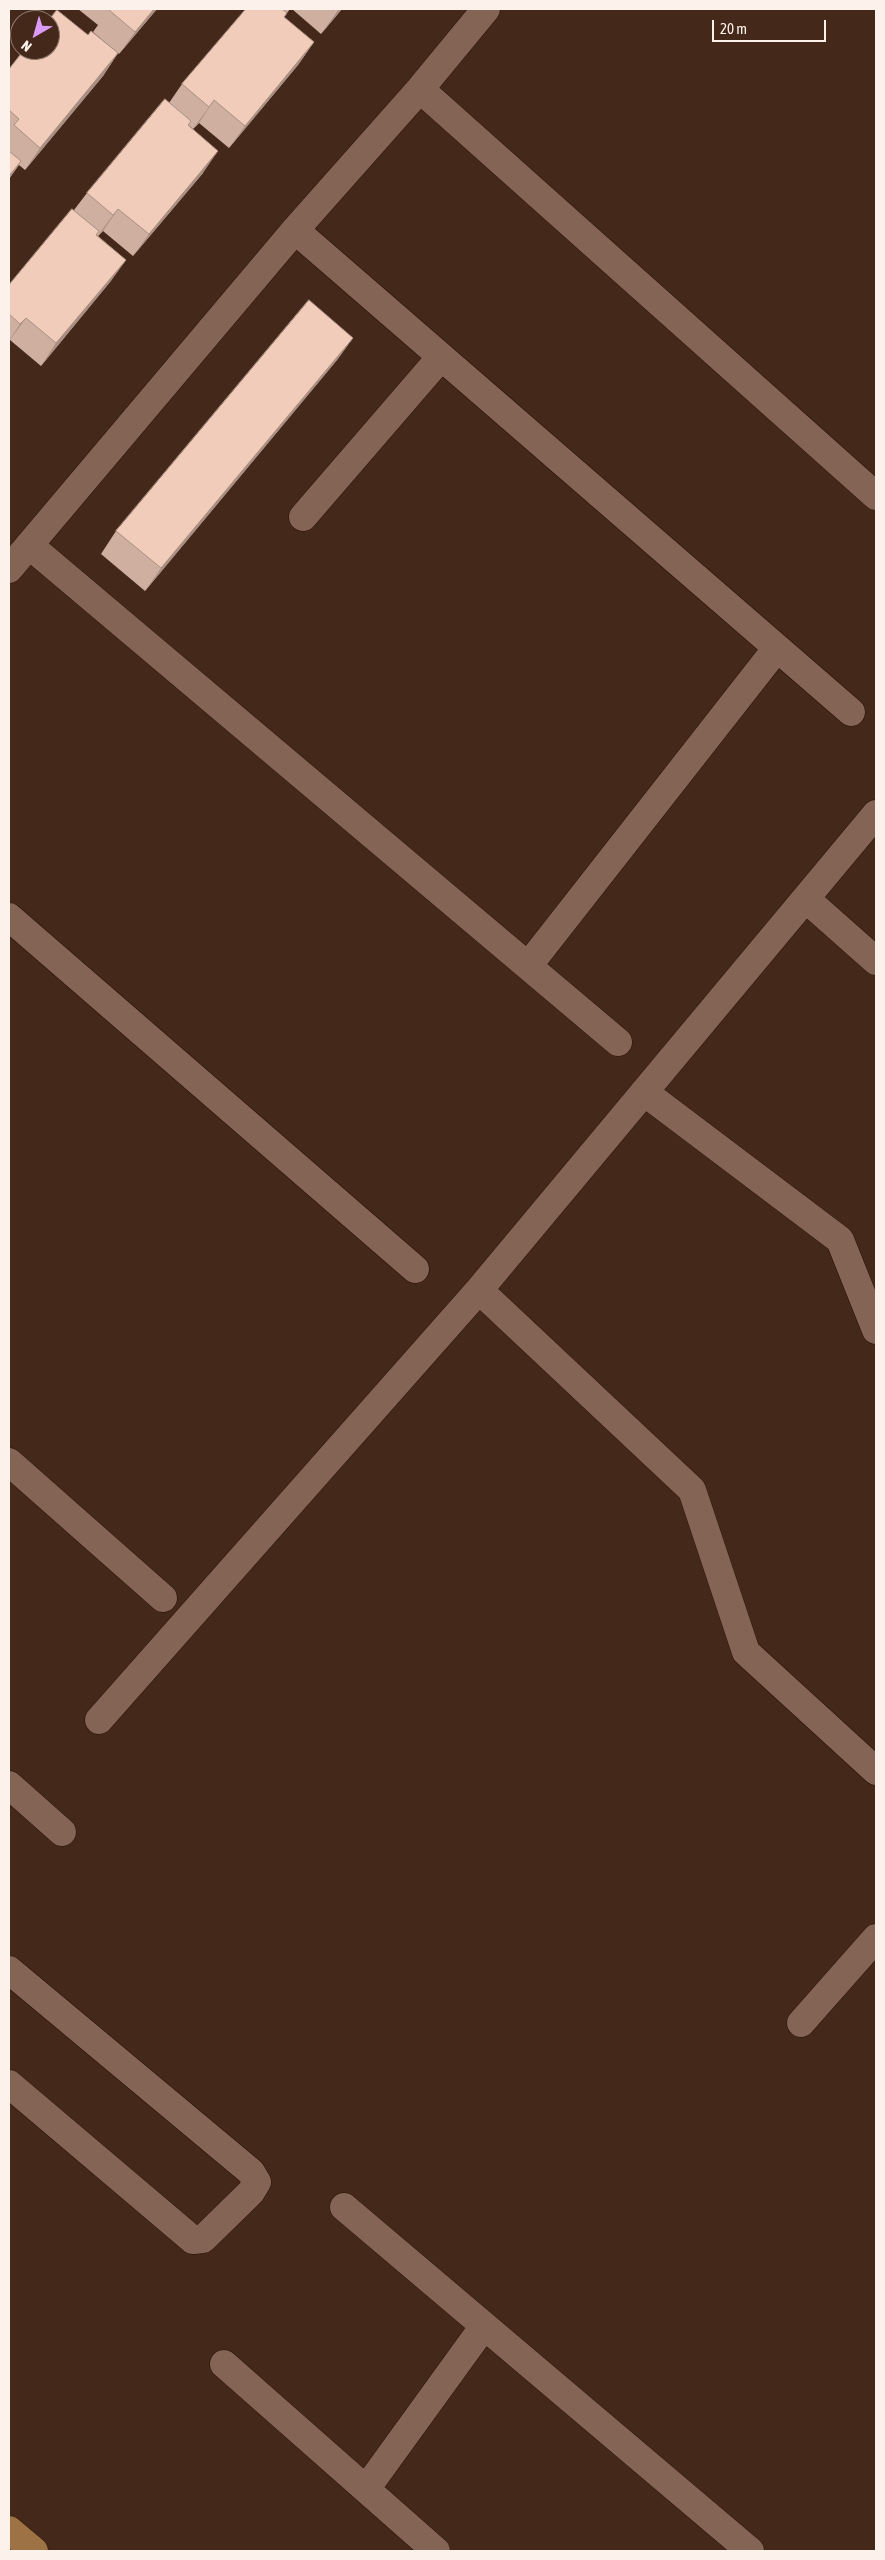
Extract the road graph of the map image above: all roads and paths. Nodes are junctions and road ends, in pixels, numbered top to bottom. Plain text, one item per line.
1 (486, 9) edge
2 (420, 89) junction
3 (295, 230) junction
4 (441, 357) junction
5 (876, 496) edge
6 (303, 517) dead end
7 (28, 545) junction
8 (9, 569) edge
9 (776, 648) junction
10 (851, 712) dead end
11 (876, 814) edge
12 (806, 899) junction
13 (9, 916) edge
14 (876, 961) edge
15 (528, 966) junction
16 (618, 1042) dead end
17 (644, 1092) junction
18 (415, 1269) dead end
19 (479, 1290) junction
20 (876, 1330) edge
21 (9, 1462) edge
22 (163, 1598) dead end
23 (98, 1720) dead end
24 (876, 1771) edge
25 (9, 1785) edge
26 (62, 1832) dead end
27 (876, 1938) edge
28 (9, 1970) edge
29 (801, 2024) dead end
30 (9, 2084) edge
31 (344, 2207) dead end
32 (484, 2326) junction
33 (224, 2364) dead end
34 (366, 2489) junction
35 (9, 2530) edge
36 (34, 2551) edge
37 (436, 2551) edge
38 (750, 2551) edge

1 - 2 street
2 - 3 street
2 - 5 street
3 - 4 street
3 - 7 street
4 - 6 street
4 - 9 street
7 - 8 street
7 - 15 street
9 - 10 street
9 - 15 street
11 - 12 street
12 - 14 street
12 - 17 street
13 - 18 street
15 - 16 street
17 - 19 street
17 - 20 street
19 - 23 street
19 - 24 street
21 - 22 street
25 - 26 street
27 - 29 street
28 - 30 street
31 - 32 street
32 - 34 street
32 - 38 street
33 - 34 street
34 - 37 street
35 - 36 main road

